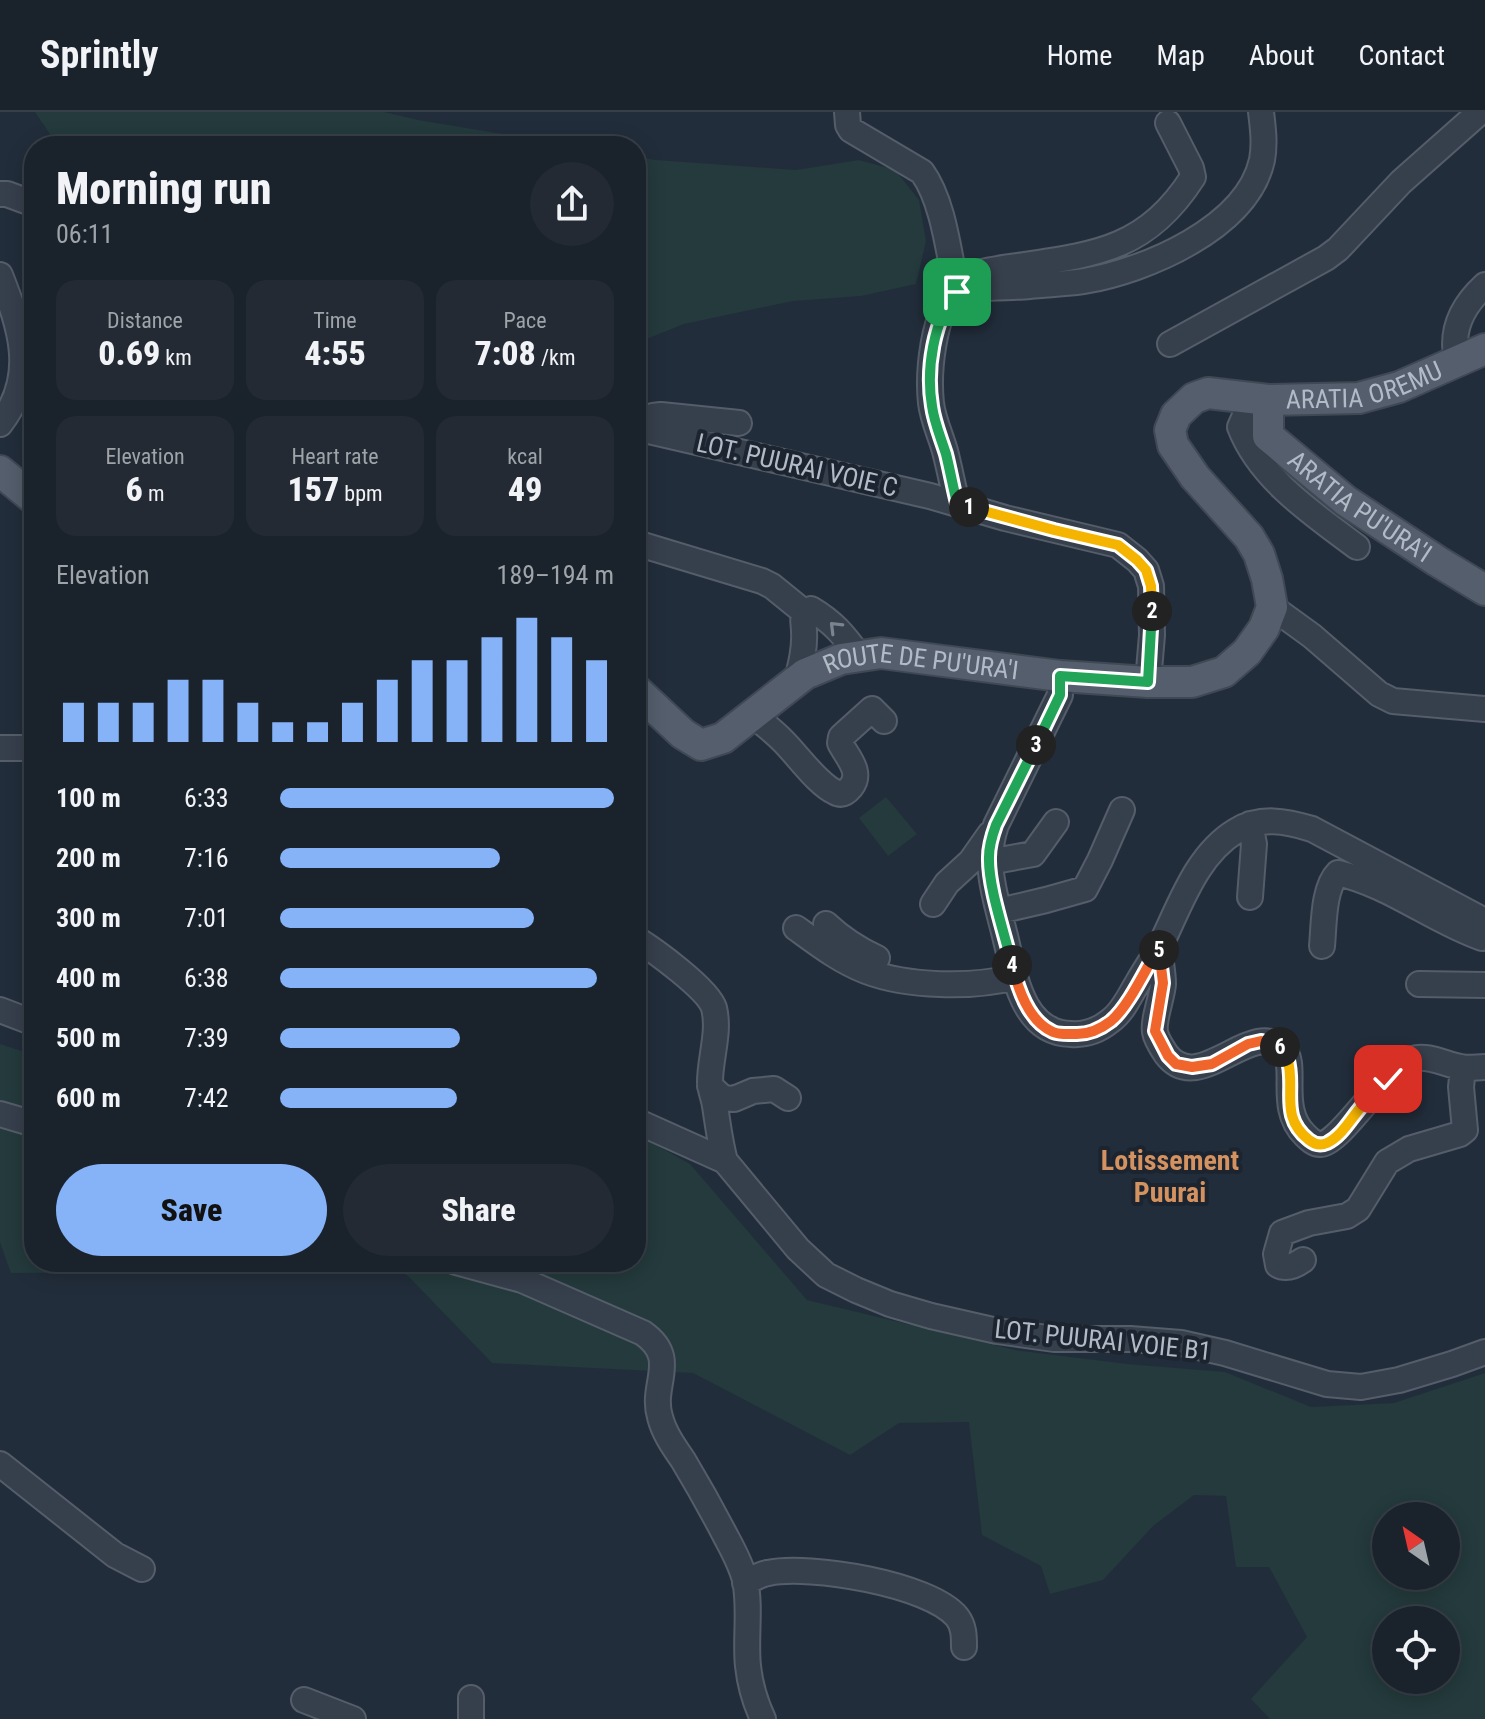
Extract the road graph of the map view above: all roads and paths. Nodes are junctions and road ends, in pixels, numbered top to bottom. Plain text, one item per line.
1 (847, 112) edge
2 (1261, 112) edge
3 (1470, 115) edge
4 (1168, 123) dead end
5 (0, 194) edge
6 (24, 200) edge
7 (0, 275) edge
8 (1485, 285) edge
9 (957, 292) junction
10 (1170, 344) dead end
11 (1485, 349) edge
12 (1457, 361) junction
13 (1255, 399) junction
14 (646, 421) edge
15 (739, 423) dead end
16 (0, 424) edge
17 (646, 430) edge
18 (0, 471) edge
19 (24, 491) edge
20 (957, 503) junction
21 (646, 546) edge
22 (1357, 547) dead end
23 (1485, 590) edge
24 (1272, 607) junction
25 (804, 612) junction
26 (859, 656) junction
27 (1060, 676) junction
28 (797, 680) junction
29 (1148, 682) junction
30 (646, 699) edge
31 (1485, 709) edge
32 (753, 714) junction
33 (884, 721) dead end
34 (0, 748) edge
35 (24, 748) edge
36 (1122, 810) dead end
37 (1056, 822) dead end
38 (1250, 824) junction
39 (996, 825) junction
40 (989, 862) junction
41 (1250, 897) dead end
42 (933, 904) dead end
43 (999, 911) junction
44 (1485, 921) edge
45 (826, 924) dead end
46 (796, 928) dead end
47 (1485, 934) edge
48 (1322, 946) dead end
49 (646, 947) edge
50 (1159, 947) junction
51 (1015, 977) junction
52 (911, 981) junction
53 (1419, 984) dead end
54 (1485, 985) edge
55 (0, 1010) edge
56 (24, 1019) edge
57 (1474, 1067) edge
58 (710, 1086) junction
59 (788, 1098) dead end
60 (0, 1114) edge
61 (24, 1121) edge
62 (646, 1125) edge
63 (725, 1161) junction
64 (1303, 1260) dead end
65 (493, 1272) edge
66 (1485, 1352) edge
67 (0, 1464) edge
68 (142, 1569) dead end
69 (745, 1583) junction
70 (964, 1647) dead end
71 (304, 1700) dead end
72 (353, 1719) edge
73 (763, 1719) edge

1 - 9 street
2 - 9 street
3 - 10 street
4 - 9 street
5 - 6 street
7 - 16 street
8 - 12 street, ARATIA OREMU
9 - 20 street
11 - 12 main road, ARATIA OREMU
12 - 13 main road, ARATIA OREMU
13 - 22 street
13 - 23 main road, ARATIA PU'URA'I
13 - 24 main road
14 - 15 street, LOT. PUURAI VOIE C
17 - 20 street, LOT. PUURAI VOIE C
18 - 19 main road
20 - 29 street, LOT. PUURAI VOIE C
21 - 25 street
24 - 29 main road, ROUTE DE PU'URA'I
24 - 31 street
26 -> 25 street
25 - 28 street
26 - 27 main road, ROUTE DE PU'URA'I
26 - 28 main road, ROUTE DE PU'URA'I
27 - 29 main road, ROUTE DE PU'URA'I
27 - 39 street
28 - 32 main road, ROUTE DE PU'URA'I
30 - 32 main road, ROUTE DE PU'URA'I
32 - 33 street
34 - 35 street
36 - 43 street
37 - 40 street
38 - 41 street
38 - 44 street
38 - 50 street
39 - 40 street
39 - 42 street
40 - 43 street
43 - 51 street
45 - 52 street
46 - 52 street
47 - 48 street
49 - 58 street, LOT. PUURAI VOIE B1
50 - 51 street
50 - 57 street
51 - 52 street
53 - 54 street
55 - 56 street
57 - 64 street
58 - 59 street
58 - 63 street, LOT. PUURAI VOIE B1
60 - 61 street
62 - 63 street, LOT. PUURAI VOIE B1
63 - 66 street, LOT. PUURAI VOIE B1
65 - 69 street
67 - 68 street
69 - 70 street
69 - 73 street
71 - 72 street

